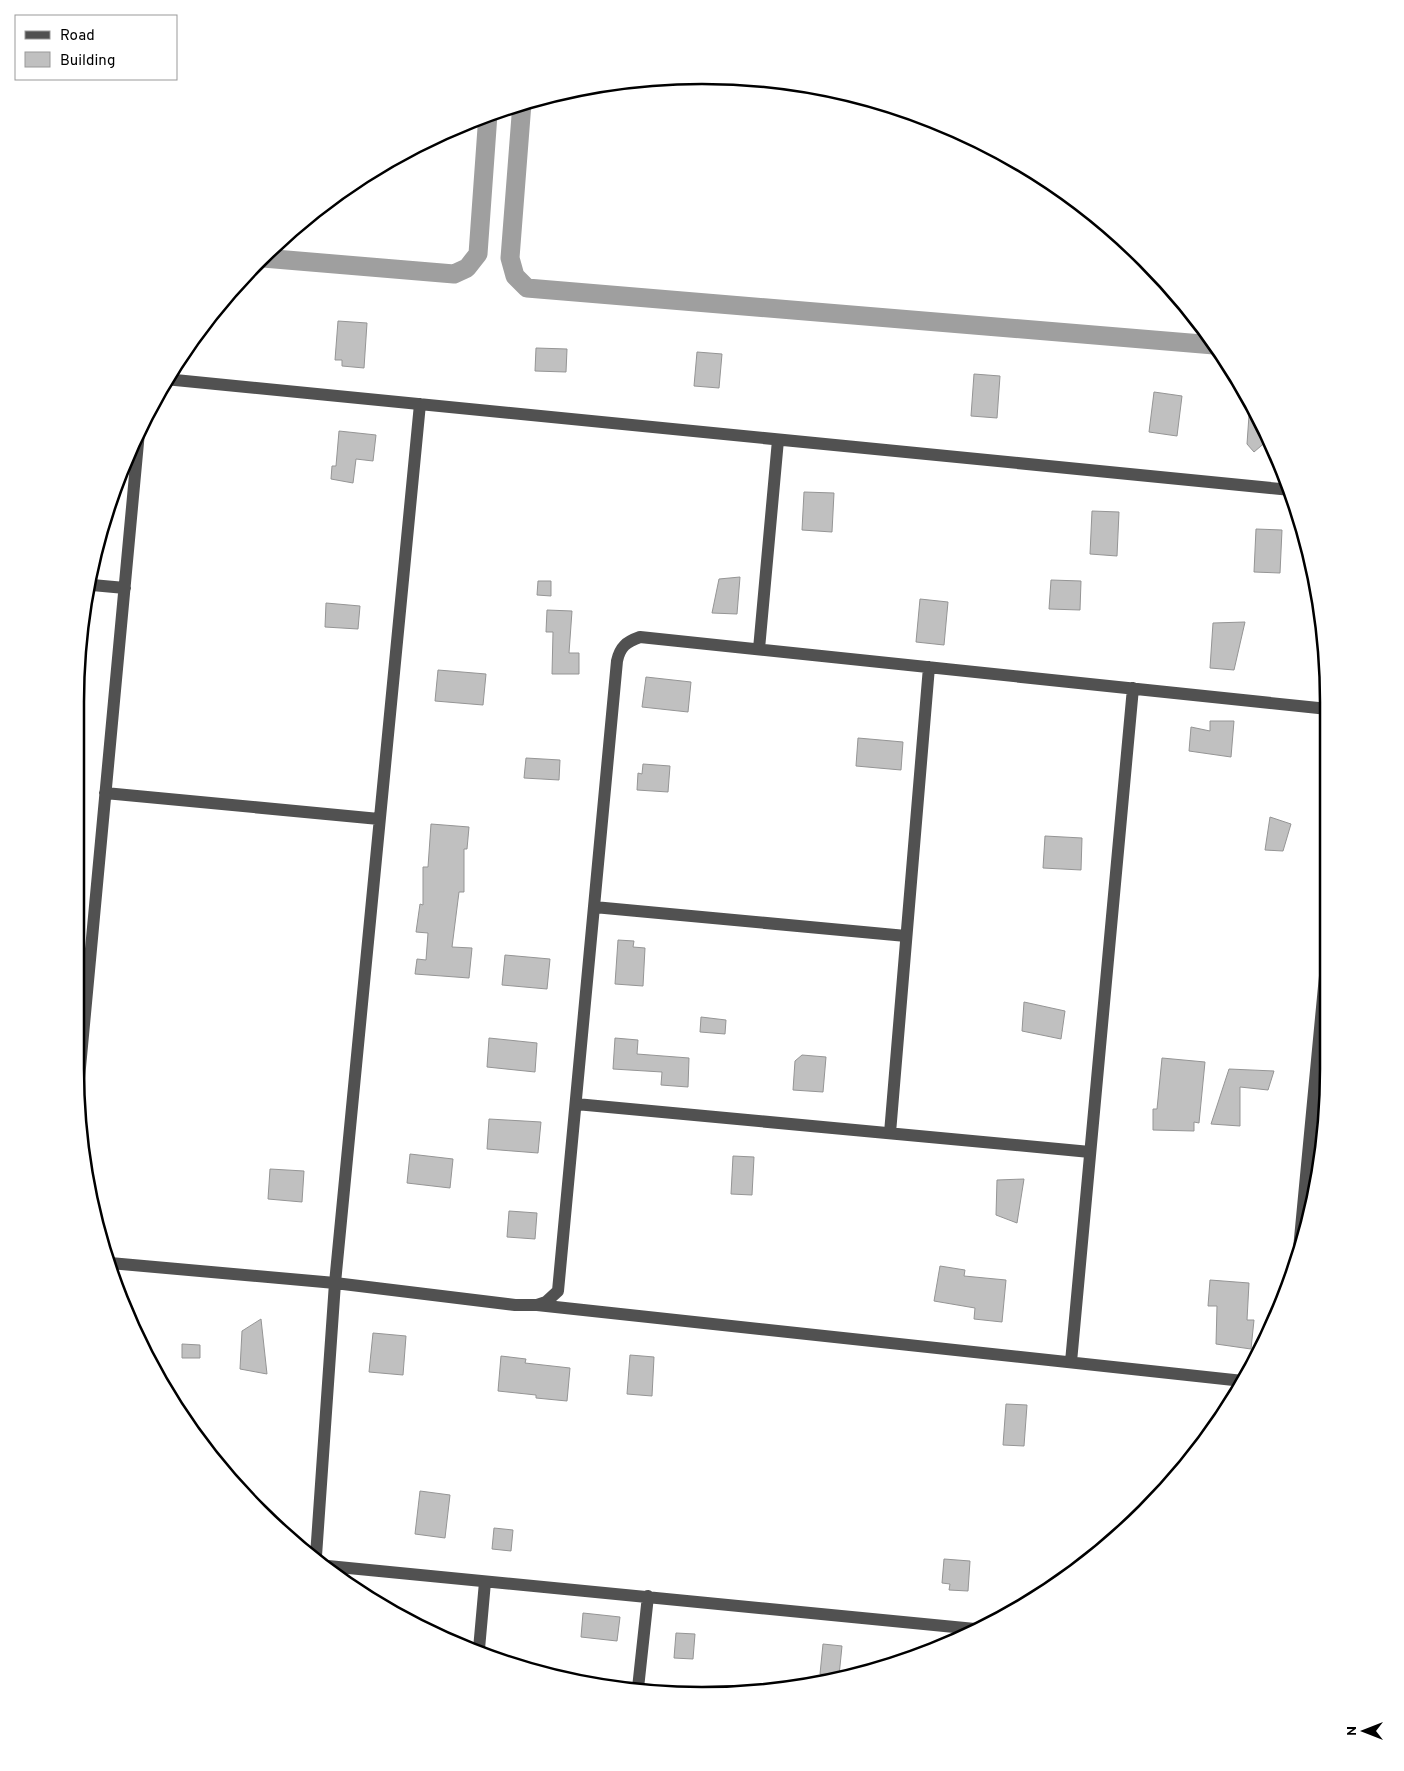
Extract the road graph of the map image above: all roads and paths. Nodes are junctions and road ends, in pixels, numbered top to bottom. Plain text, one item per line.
1 (175, 380) edge
2 (420, 404) junction
3 (778, 440) junction
4 (137, 452) edge
5 (1282, 489) edge
6 (95, 585) edge
7 (125, 588) junction
8 (759, 649) junction
9 (929, 667) junction
10 (1133, 688) junction
11 (1320, 708) edge
12 (105, 793) junction
13 (379, 819) junction
14 (594, 907) junction
15 (906, 936) junction
16 (84, 990) edge
17 (1320, 1021) edge
18 (576, 1104) junction
19 (890, 1133) junction
20 (1090, 1152) junction
21 (1302, 1215) edge
22 (116, 1263) edge
23 (335, 1282) junction
24 (537, 1305) junction
25 (1071, 1362) junction
26 (1236, 1379) edge
27 (316, 1551) edge
28 (337, 1567) edge
29 (485, 1582) junction
30 (648, 1596) junction
31 (965, 1628) edge
32 (478, 1645) edge
33 (638, 1684) edge

1 - 2 street
2 - 3 street
2 - 13 street
3 - 5 street
3 - 8 street
4 - 7 street
6 - 7 street
7 - 12 street
8 - 9 street
8 - 14 street
9 - 10 street
9 - 15 street
10 - 11 street
10 - 20 street
12 - 13 street
12 - 16 street
13 - 23 street
14 - 15 street
14 - 18 street
15 - 19 street
17 - 21 street
18 - 19 street
18 - 24 street
19 - 20 street
20 - 25 street
22 - 23 street
23 - 24 street
23 - 27 street
24 - 25 street
25 - 26 street
28 - 29 street
29 - 30 street
29 - 32 street
30 - 31 street
30 - 33 street

